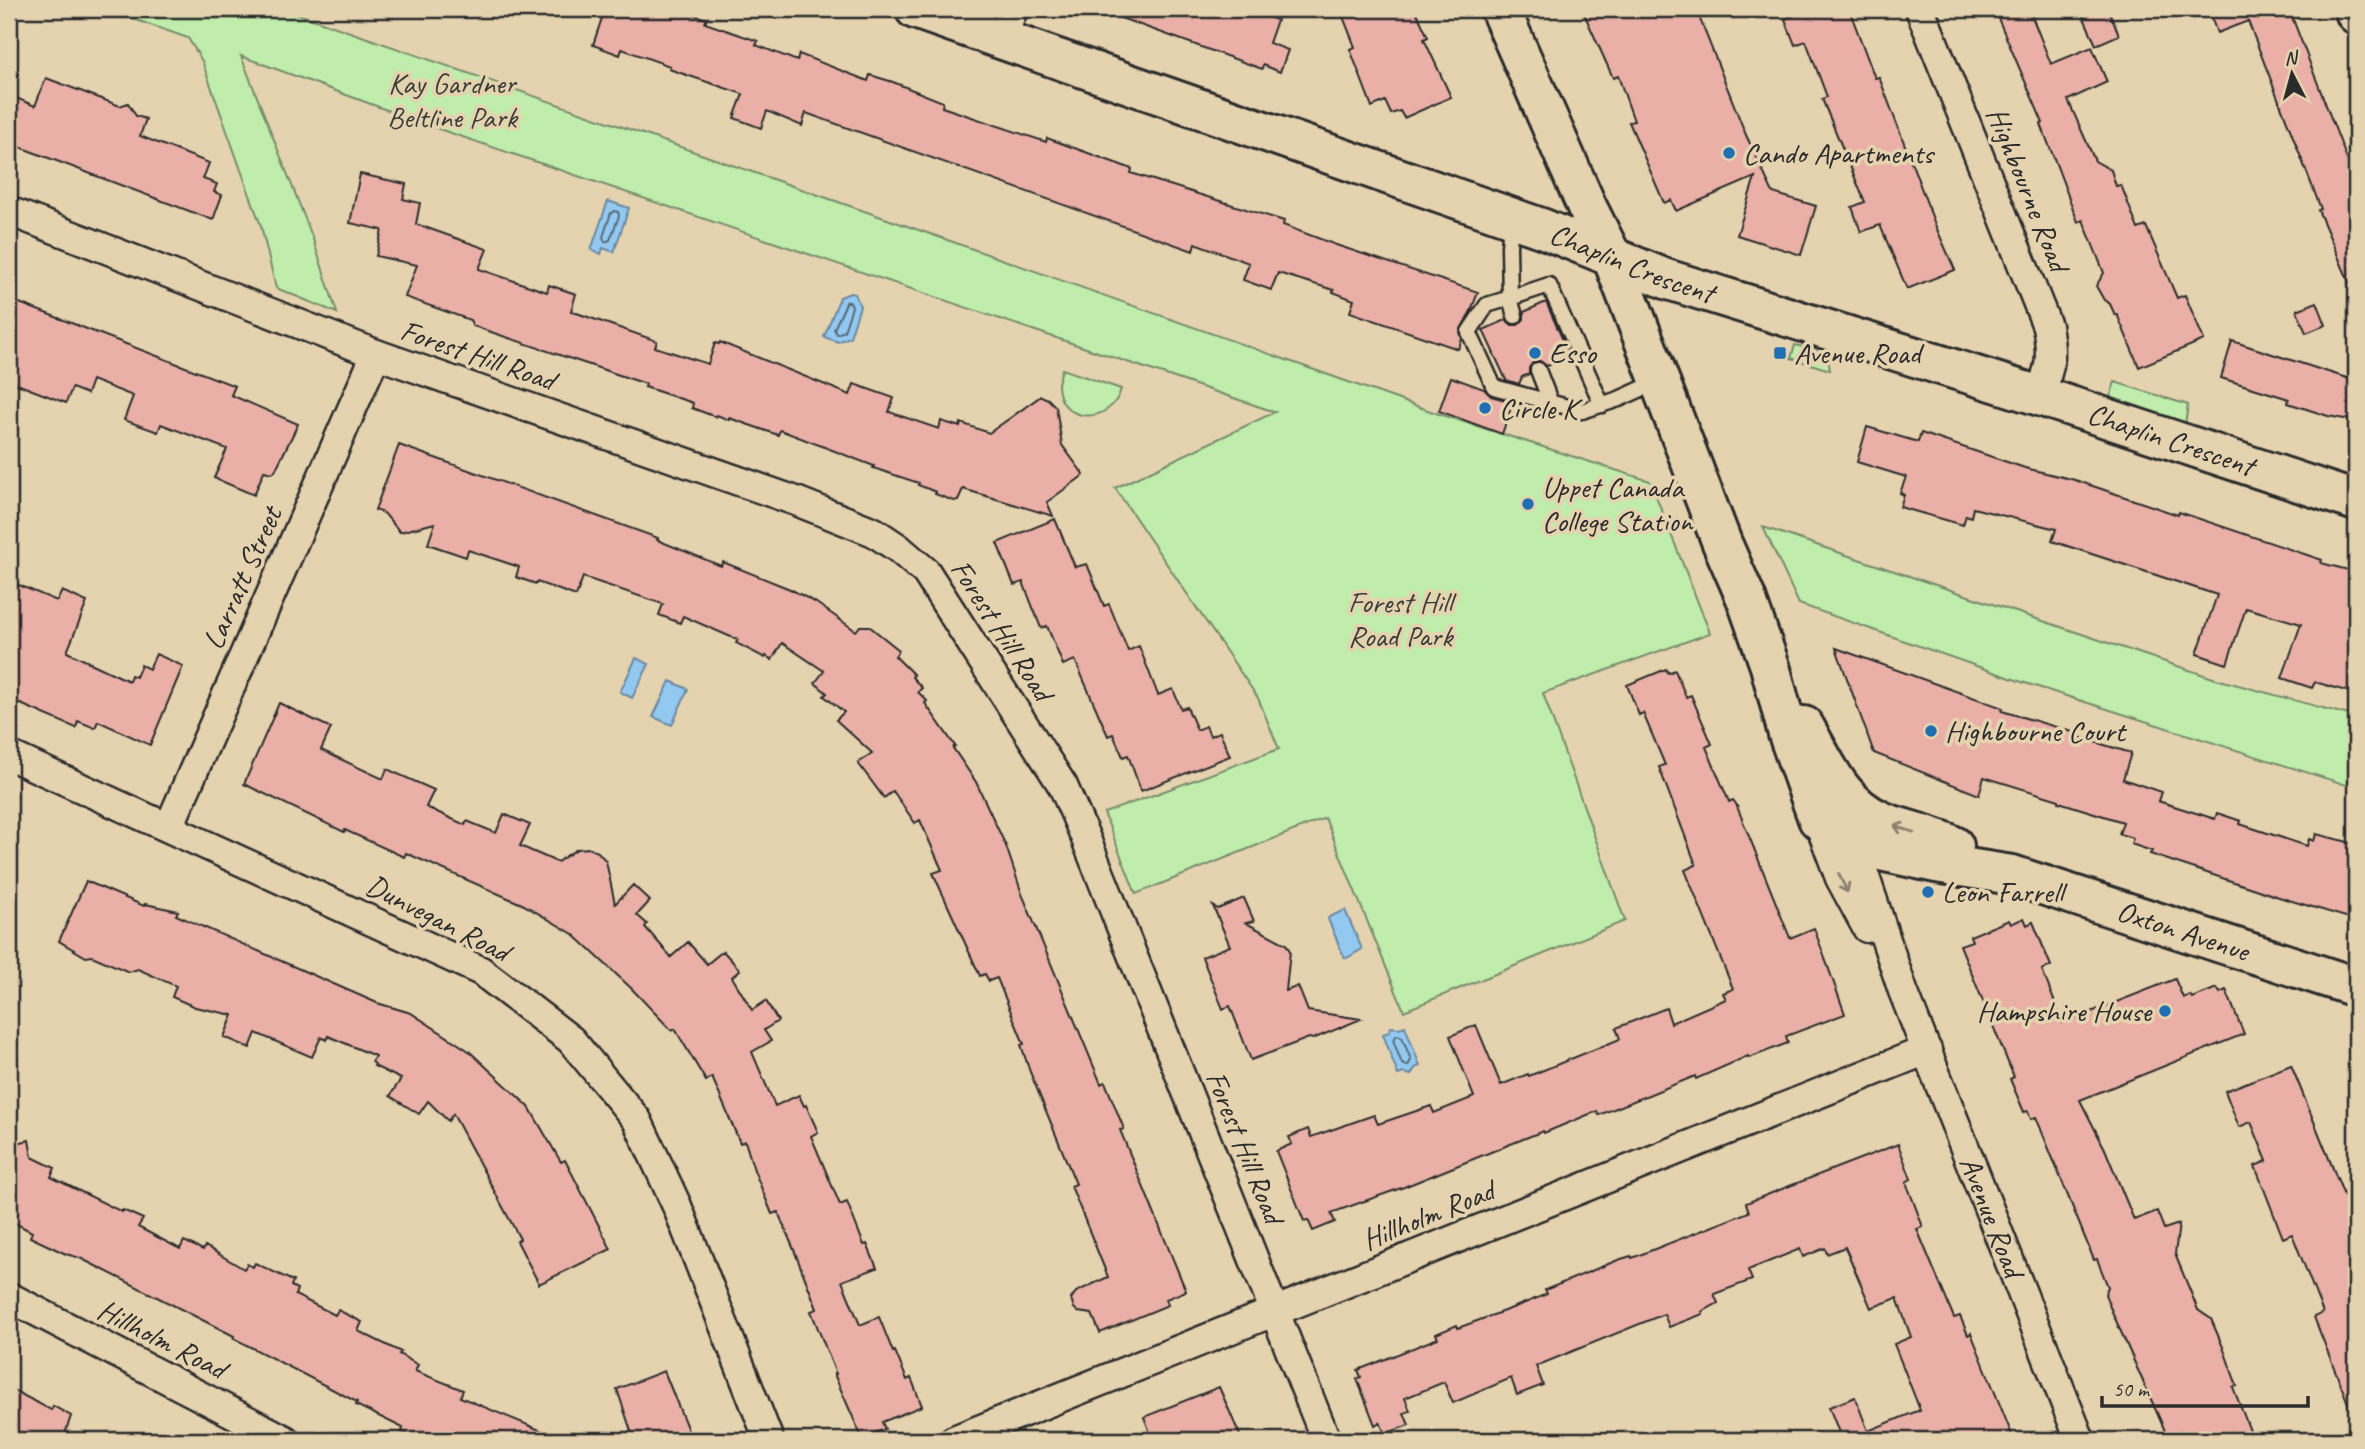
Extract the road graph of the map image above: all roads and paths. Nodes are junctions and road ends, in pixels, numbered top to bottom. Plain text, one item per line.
1 (915, 9) edge
2 (1500, 9) edge
3 (1920, 9) edge
4 (2354, 9) edge
5 (2356, 14) edge
6 (1008, 24) edge
7 (9, 211) edge
8 (1512, 219) junction
9 (1612, 257) junction
10 (1510, 298) junction
11 (1515, 316) dead end
12 (376, 355) junction
13 (1538, 370) dead end
14 (1660, 381) junction
15 (2040, 396) junction
16 (1550, 401) junction
17 (1602, 405) junction
18 (2356, 501) edge
19 (1769, 666) junction
20 (9, 755) edge
21 (1823, 761) junction
22 (1818, 819) junction
23 (169, 827) junction
24 (1853, 842) junction
25 (2011, 875) junction
26 (2356, 987) edge
27 (1903, 991) junction
28 (1927, 1050) junction
29 (9, 1297) edge
30 (1276, 1312) junction
31 (285, 1440) edge
32 (769, 1440) edge
33 (954, 1440) edge
34 (1326, 1440) edge
35 (2080, 1440) edge

1 - 6 main road, Chaplin Crescent
2 - 9 main road, Avenue Road
3 - 15 street, Highbourne Road
4 - 5 main road
6 - 8 main road, Chaplin Crescent
7 - 12 street, Forest Hill Road
8 - 9 main road, Chaplin Crescent
8 - 10 lane
9 - 14 main road, Avenue Road
9 - 15 main road, Chaplin Crescent
10 - 11 lane
10 - 16 lane
10 - 17 lane
12 - 23 street, Larratt Street
12 - 30 street, Forest Hill Road
13 - 16 lane
14 - 17 lane
14 - 19 main road, Avenue Road
15 - 18 main road, Chaplin Crescent
16 - 17 lane
19 - 21 main road, Avenue Road
19 - 22 main road, Avenue Road
20 - 23 street, Dunvegan Road
21 - 24 street, Avenue Road
25 -> 21 main road, Oxton Avenue
22 - 24 main road, Oxton Avenue
22 -> 27 street, Avenue Road
23 - 32 street, Dunvegan Road
24 - 25 main road, Oxton Avenue
24 - 27 street, Avenue Road
25 - 26 main road, Oxton Avenue
27 - 28 street, Avenue Road
28 - 30 street, Hillholm Road
28 - 35 street, Avenue Road
29 - 31 street, Hillholm Road
30 - 33 street, Hillholm Road
30 - 34 street, Forest Hill Road

